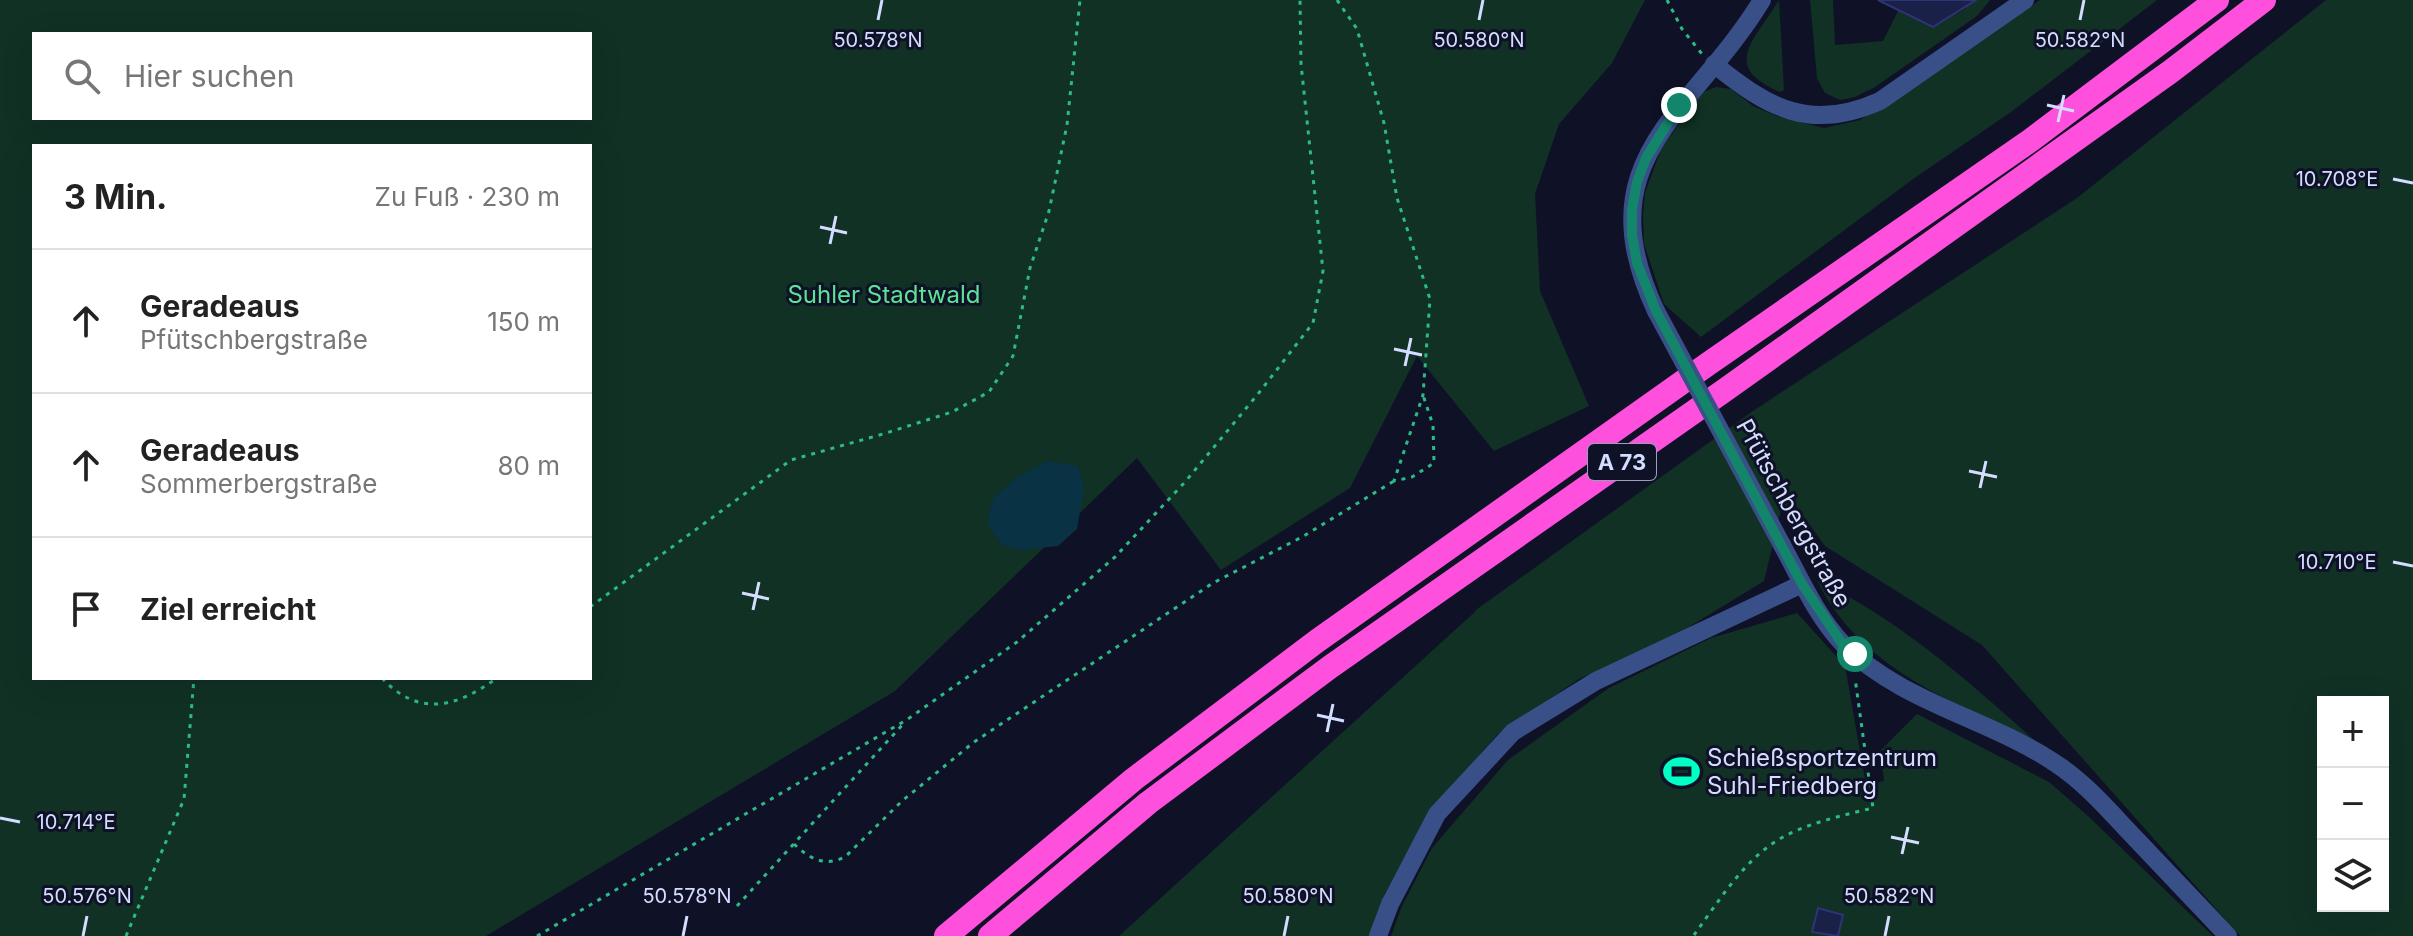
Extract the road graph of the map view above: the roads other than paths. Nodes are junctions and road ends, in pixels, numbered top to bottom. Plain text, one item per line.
1 (1762, 0) edge
2 (2025, 0) edge
3 (2217, 0) edge
4 (2264, 0) edge
5 (1714, 64) junction
6 (1802, 584) junction
7 (946, 936) edge
8 (990, 936) edge
9 (1378, 936) edge
10 (2228, 936) edge

1 - 5 street, Pfütschbergstraße
2 - 5 street
3 - 7 highway, A 73
4 - 8 highway, A 73
5 - 6 street, Pfütschbergstraße, bridge
6 - 9 street
6 - 10 street, Pfütschbergstraße

